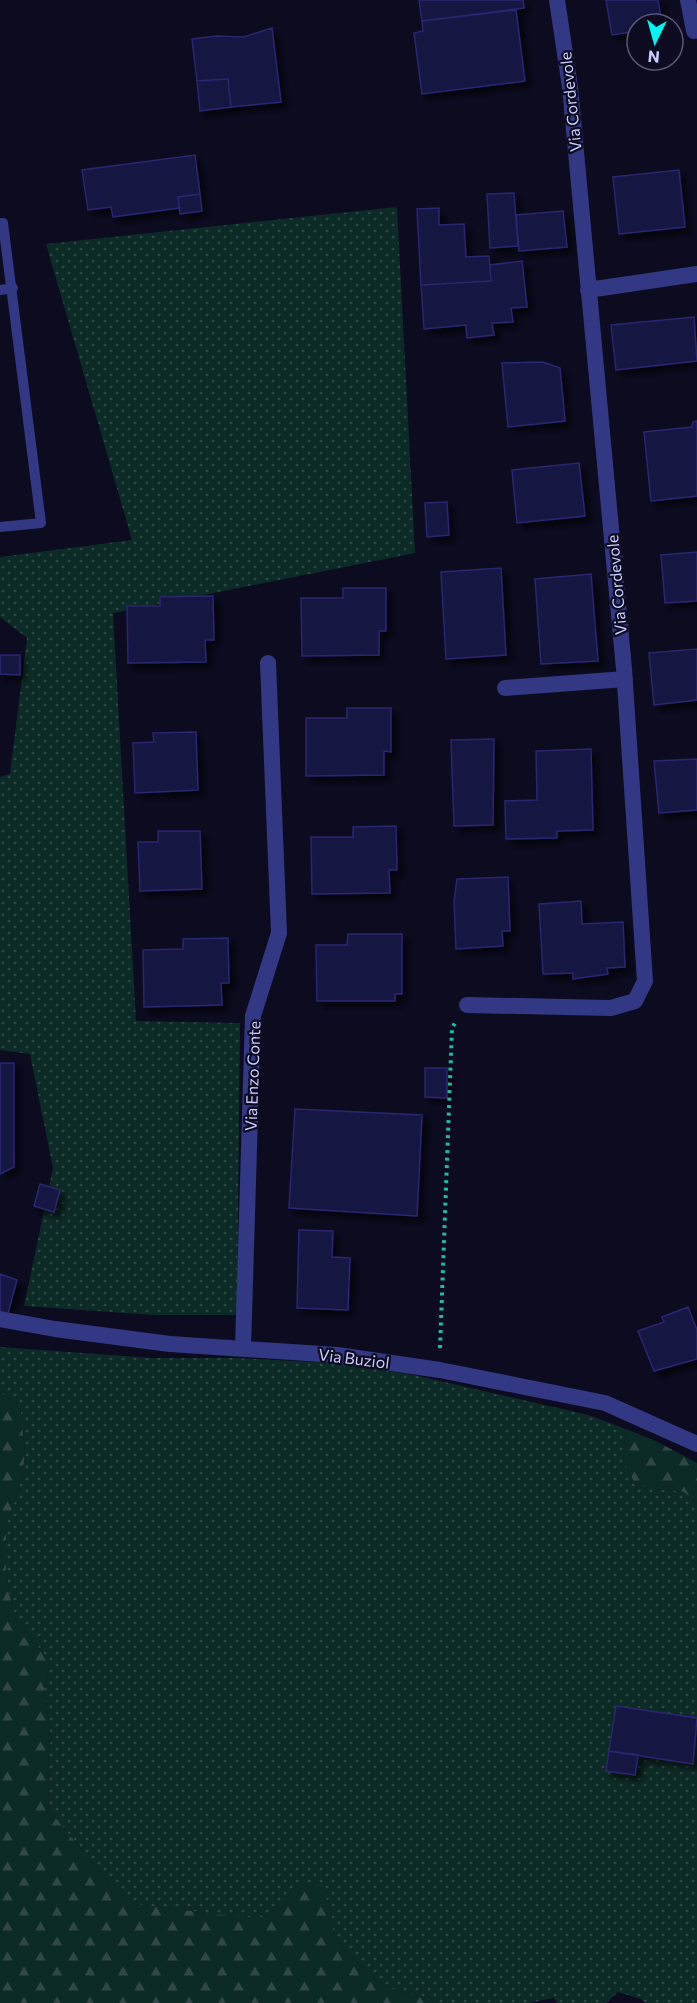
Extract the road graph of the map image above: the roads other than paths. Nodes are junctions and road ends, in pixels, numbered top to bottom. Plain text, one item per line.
1 (557, 0) edge
2 (688, 0) edge
3 (694, 31) dead end
4 (0, 223) edge
5 (697, 274) edge
6 (13, 288) junction
7 (0, 290) edge
8 (588, 290) junction
9 (0, 527) edge
10 (268, 663) dead end
11 (625, 679) junction
12 (505, 688) dead end
13 (467, 1005) road end
14 (0, 1319) edge
15 (243, 1348) junction
16 (697, 1444) edge

1 - 8 street, Via Cordevole
2 - 3 street
4 - 6 lane
5 - 8 street
6 - 7 lane
6 - 9 lane
8 - 11 street, Via Cordevole
10 - 15 street, Via Enzo Conte
11 - 12 street
11 - 13 street, Via Cordevole
14 - 15 street, Via Buziol
15 - 16 street, Via Buziol

